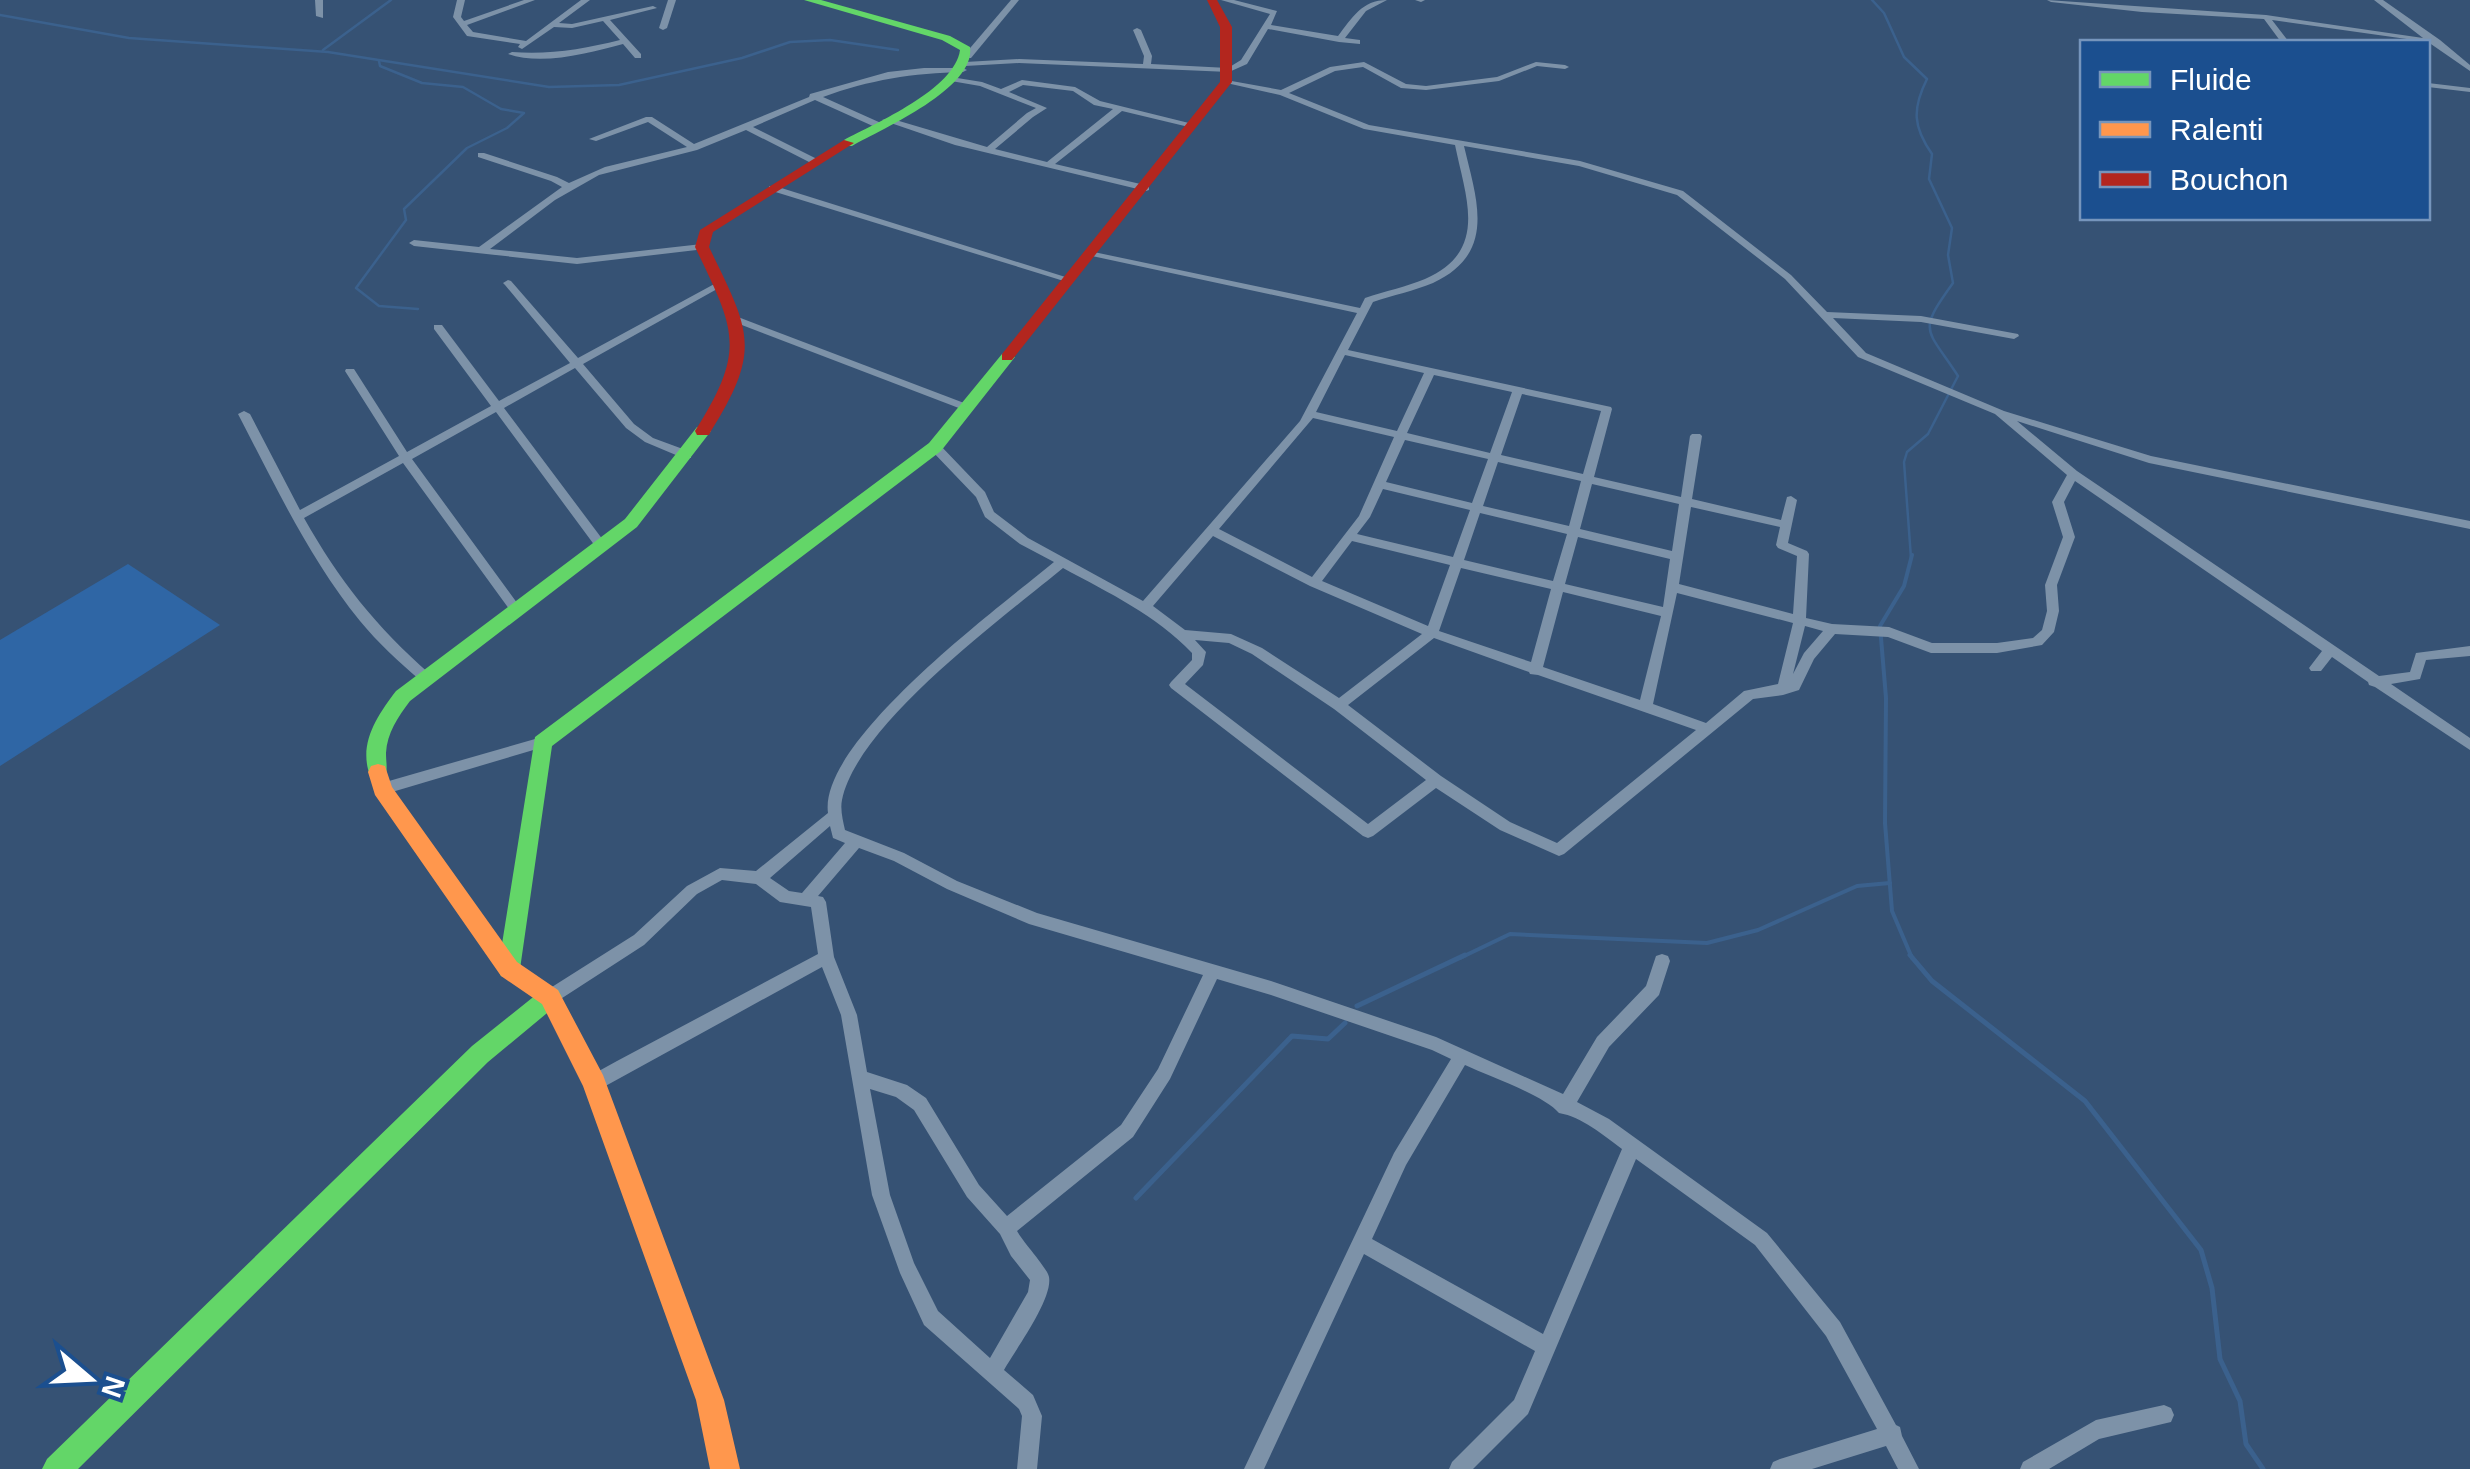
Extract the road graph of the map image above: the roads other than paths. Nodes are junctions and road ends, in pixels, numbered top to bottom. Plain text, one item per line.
1 (319, 0) edge
2 (461, 0) edge
3 (532, 0) edge
4 (586, 0) edge
5 (672, 0) edge
6 (809, 0) edge
7 (1015, 0) edge
8 (1212, 0) edge
9 (1225, 0) edge
10 (1383, 0) edge
11 (2051, 0) edge
12 (2378, 0) edge
13 (652, 8) dead end
14 (320, 16) dead end
15 (2266, 16) junction
16 (604, 18) junction
17 (463, 24) junction
18 (550, 25) junction
19 (1269, 27) junction
20 (662, 28) dead end
21 (1138, 30) dead end
22 (1339, 40) junction
23 (2284, 40) edge
24 (2425, 40) edge
25 (625, 41) junction
26 (2430, 41) edge
27 (2438, 42) junction
28 (526, 43) junction
29 (638, 56) dead end
30 (962, 67) junction
31 (1565, 67) dead end
32 (1148, 68) junction
33 (1333, 70) junction
34 (2470, 70) edge
35 (1227, 76) junction
36 (2430, 85) edge
37 (2470, 90) edge
38 (1001, 92) junction
39 (1282, 93) junction
40 (813, 96) junction
41 (1119, 109) junction
42 (882, 123) junction
43 (745, 126) junction
44 (1193, 126) junction
45 (594, 139) dead end
46 (1459, 145) junction
47 (694, 148) junction
48 (989, 150) junction
49 (482, 156) dead end
50 (816, 162) junction
51 (1048, 164) junction
52 (571, 188) junction
53 (772, 188) junction
54 (1146, 188) junction
55 (414, 243) dead end
56 (702, 247) junction
57 (482, 250) junction
58 (1092, 253) junction
59 (1070, 280) junction
60 (508, 284) dead end
61 (721, 284) junction
62 (1365, 305) junction
63 (1338, 306) junction
64 (1828, 315) junction
65 (738, 320) junction
66 (1354, 326) junction
67 (438, 327) dead end
68 (2014, 336) dead end
69 (1344, 352) junction
70 (575, 362) junction
71 (350, 371) dead end
72 (1430, 371) junction
73 (1518, 390) junction
74 (495, 406) junction
75 (968, 408) junction
76 (1999, 412) junction
77 (244, 414) dead end
78 (1309, 414) junction
79 (1399, 435) junction
80 (1696, 436) dead end
81 (935, 447) junction
82 (687, 455) junction
83 (404, 456) junction
84 (1494, 457) junction
85 (2073, 474) junction
86 (1588, 478) junction
87 (1378, 484) junction
88 (1791, 500) dead end
89 (1686, 502) junction
90 (1476, 508) junction
91 (297, 518) junction
92 (1786, 524) junction
93 (2470, 526) edge
94 (1213, 531) junction
95 (1573, 532) junction
96 (1352, 537) junction
97 (602, 547) junction
98 (1678, 558) junction
99 (1457, 562) junction
100 (1062, 563) junction
101 (1314, 582) junction
102 (1558, 586) junction
103 (1672, 587) junction
104 (1145, 608) junction
105 (516, 610) junction
106 (1668, 613) junction
107 (1799, 623) junction
108 (1832, 629) junction
109 (1432, 633) junction
110 (1182, 634) junction
111 (2329, 651) junction
112 (2470, 651) edge
113 (2316, 668) dead end
114 (1535, 672) junction
115 (425, 677) junction
116 (2373, 682) junction
117 (1783, 690) junction
118 (1340, 705) junction
119 (1645, 708) junction
120 (1705, 728) junction
121 (542, 742) junction
122 (2470, 746) edge
123 (1436, 780) junction
124 (382, 789) junction
125 (829, 818) junction
126 (854, 843) junction
127 (759, 878) junction
128 (808, 897) junction
129 (826, 957) junction
130 (1662, 961) dead end
131 (509, 969) junction
132 (1212, 972) junction
133 (550, 998) junction
134 (1460, 1058) junction
135 (859, 1077) junction
136 (594, 1083) junction
137 (1565, 1106) junction
138 (1632, 1147) junction
139 (1006, 1228) junction
140 (1360, 1242) junction
141 (1546, 1346) junction
142 (992, 1373) junction
143 (2164, 1414) dead end
144 (1893, 1434) junction
145 (56, 1469) edge
146 (725, 1469) edge
147 (1027, 1469) edge
148 (1254, 1469) edge
149 (1459, 1469) edge
150 (1780, 1469) edge
151 (1909, 1469) edge
152 (2030, 1469) edge

1 - 14 street
2 - 17 street
3 - 17 street
4 - 18 street
5 - 20 street
6 - 30 main road
7 - 30 street
8 - 35 main road
9 - 19 street
10 - 22 street
11 - 15 street
12 - 27 street
13 - 16 street
15 - 23 street
15 - 24 street
16 - 18 street
16 - 25 street
17 - 28 street
18 - 28 street
19 - 22 street
19 - 35 street
21 - 32 street
22 - 33 street
25 - 28 street
25 - 29 street
26 - 27 street
27 - 34 street
30 - 32 street
30 - 38 street
30 - 40 street
30 - 42 main road
31 - 33 street
32 - 35 street
33 - 39 street
35 - 39 street
35 - 44 main road
36 - 37 street
38 - 41 street
38 - 48 street
39 - 46 street
40 - 42 street
40 - 43 street
41 - 44 street
41 - 51 street
42 - 48 street
42 - 50 main road
43 - 47 street
43 - 50 street
44 - 54 main road
45 - 47 street
46 - 62 street
46 - 64 street
47 - 52 street
48 - 51 street
49 - 52 street
50 - 53 main road
51 - 54 street
52 - 57 street
53 - 56 main road
53 - 59 street
54 - 58 main road
55 - 57 street
56 - 57 street
56 - 61 main road
58 - 59 main road
58 - 63 street
59 - 75 main road
60 - 70 street
61 - 65 main road
61 - 70 street
62 - 63 street
62 - 66 street
63 - 66 street
64 - 68 street
64 - 76 street
65 - 75 street
65 - 82 main road
66 - 69 street
67 - 74 street
69 - 72 street
69 - 78 street
70 - 74 street
70 - 82 street
71 - 83 street
72 - 73 street
72 - 79 street
73 - 84 street
73 - 86 street
74 - 83 street
74 - 97 street
75 - 81 main road
76 - 85 street
76 - 93 street
77 - 91 street
78 - 79 street
78 - 94 street
79 - 84 street
79 - 87 street
80 - 89 street
81 - 100 street
81 - 121 main road
82 - 97 main road
83 - 91 street
83 - 105 street
84 - 86 street
84 - 90 street
85 - 108 street
85 - 111 street
86 - 89 street
86 - 95 street
87 - 90 street
87 - 96 street
88 - 92 street
89 - 92 street
89 - 98 street
90 - 95 street
90 - 99 street
91 - 115 street
92 - 107 street
94 - 101 street
94 - 104 street
95 - 98 street
95 - 102 street
96 - 99 street
96 - 101 street
97 - 105 main road
98 - 103 street
99 - 102 street
99 - 109 street
100 - 104 street
100 - 125 street
101 - 109 street
102 - 106 street
102 - 114 street
103 - 106 street
103 - 107 street
104 - 110 street
105 - 115 main road
106 - 119 street
107 - 108 street
107 - 117 street
108 - 117 street
109 - 114 street
109 - 118 street
110 - 118 street
110 - 123 street
111 - 113 street
111 - 116 street
112 - 116 street
114 - 119 street
115 - 124 main road
116 - 122 street
117 - 120 street
118 - 123 street
119 - 120 street
120 - 123 street
121 - 124 street
121 - 131 main road
124 - 131 main road
125 - 126 street
125 - 127 street
126 - 128 street
126 - 132 street
127 - 128 street
127 - 133 street
128 - 129 street
129 - 135 street
129 - 136 street
130 - 137 street
131 - 133 main road
132 - 134 street
132 - 139 street
133 - 136 main road
133 - 145 main road
134 - 137 street
134 - 140 street
135 - 139 street
135 - 142 street
136 - 146 main road
137 - 138 street
138 - 141 street
138 - 144 street
139 - 142 street
140 - 141 street
140 - 148 street
141 - 149 street
142 - 147 street
143 - 152 street
144 - 150 street
144 - 151 street

